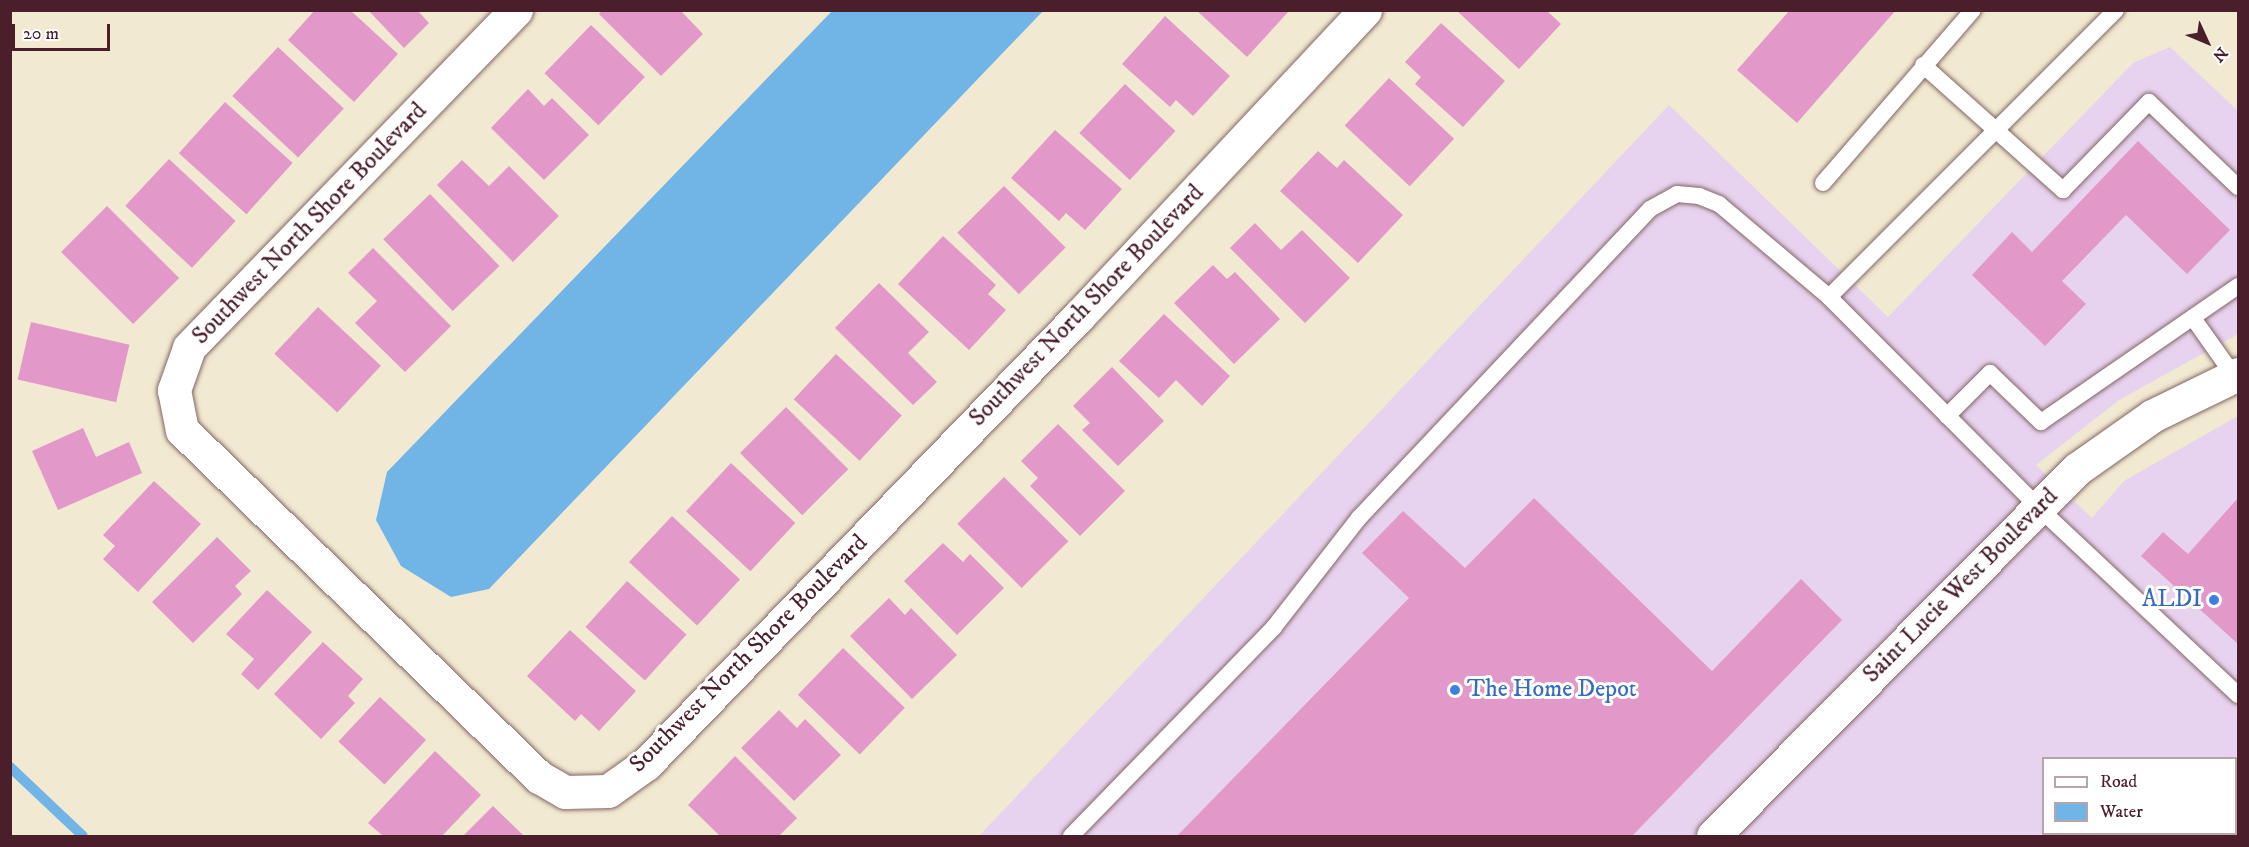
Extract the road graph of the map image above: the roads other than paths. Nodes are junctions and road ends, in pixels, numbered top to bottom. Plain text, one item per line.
1 (516, 10) edge
2 (1365, 10) edge
3 (1973, 10) edge
4 (2116, 10) edge
5 (1923, 65) junction
6 (1998, 132) junction
7 (1822, 183) dead end
8 (2238, 187) edge
9 (2238, 286) edge
10 (1829, 297) junction
11 (2193, 318) junction
12 (2236, 375) edge
13 (1947, 416) junction
14 (2038, 508) junction
15 (2238, 695) edge
16 (1071, 837) edge
17 (1713, 837) edge

1 - 2 street, Southwest North Shore Boulevard
3 - 5 lane
4 - 6 lane
5 - 6 lane
5 - 7 lane
6 - 8 lane
6 - 10 lane
9 - 11 lane
10 - 13 lane
10 - 16 lane
11 - 12 lane
11 - 13 lane
12 - 14 street, Saint Lucie West Boulevard
13 - 14 lane
14 - 15 lane
14 - 17 street, Saint Lucie West Boulevard

